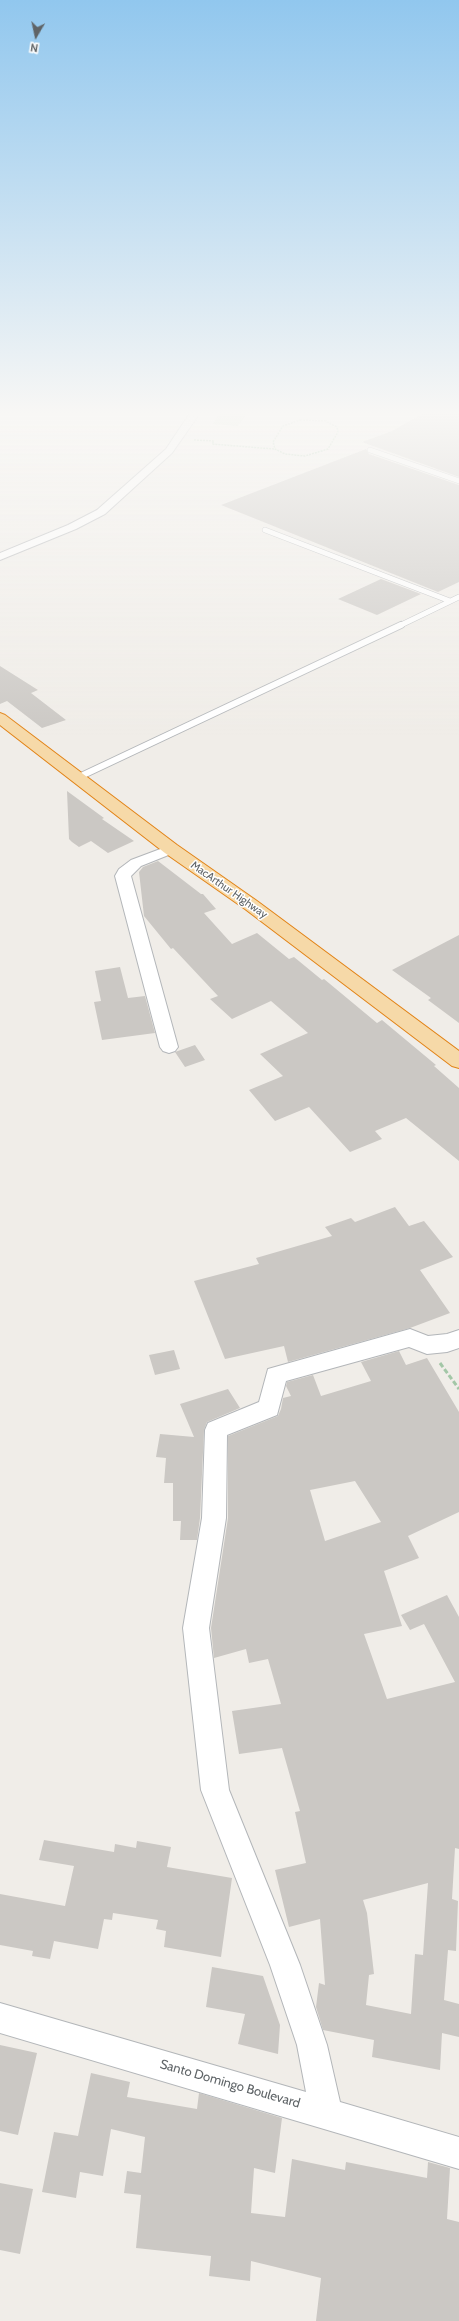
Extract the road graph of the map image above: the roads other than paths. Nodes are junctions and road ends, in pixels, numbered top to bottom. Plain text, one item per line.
1 (83, 521) edge
2 (265, 530) dead end
3 (0, 557) edge
4 (459, 596) edge
5 (450, 601) junction
6 (0, 718) edge
7 (79, 777) junction
8 (171, 849) junction
9 (169, 1047) dead end
10 (459, 1060) edge
11 (459, 1339) edge
12 (0, 2018) edge
13 (326, 2112) junction
14 (459, 2153) edge

1 - 3 street
2 - 5 lane
4 - 5 lane
5 - 7 lane
6 - 7 highway, MacArthur Highway
7 - 8 highway, MacArthur Highway
8 - 9 street
8 - 10 highway, MacArthur Highway
11 - 13 street
12 - 13 street, Santo Domingo Boulevard
13 - 14 street, Santo Domingo Boulevard

